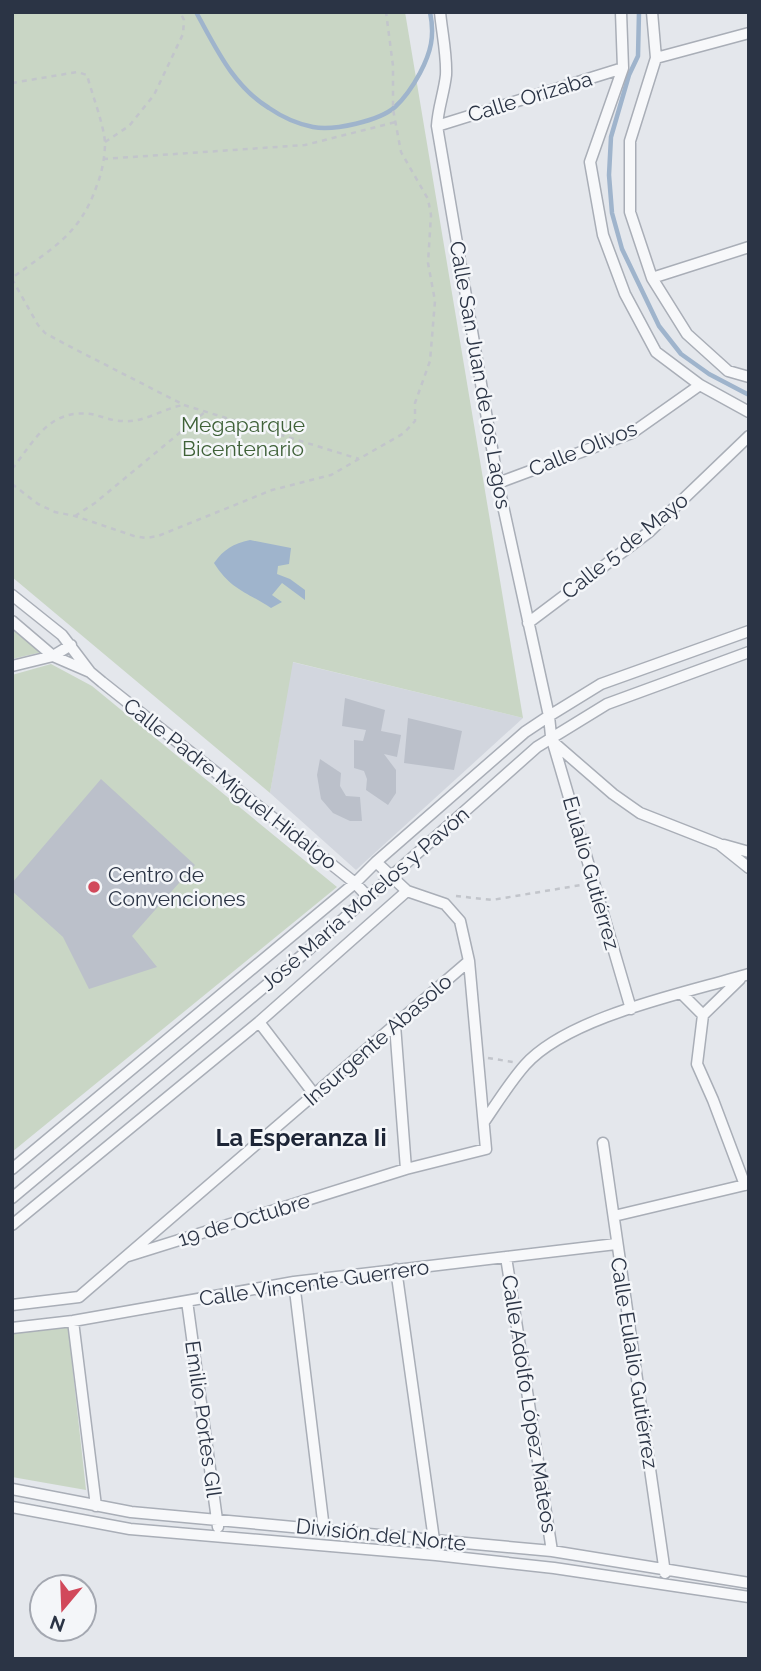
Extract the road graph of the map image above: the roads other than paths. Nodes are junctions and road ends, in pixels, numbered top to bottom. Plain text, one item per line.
1 (440, 12) edge
2 (621, 12) edge
3 (652, 12) edge
4 (749, 33) edge
5 (656, 58) junction
6 (623, 68) junction
7 (437, 126) junction
8 (749, 247) edge
9 (652, 278) junction
10 (749, 377) edge
11 (699, 385) junction
12 (749, 412) edge
13 (749, 436) edge
14 (498, 483) junction
15 (12, 595) edge
16 (12, 621) edge
17 (528, 623) junction
18 (749, 631) edge
19 (71, 645) junction
20 (749, 652) edge
21 (53, 656) junction
22 (12, 666) edge
23 (90, 672) junction
24 (549, 716) junction
25 (552, 739) junction
26 (719, 844) junction
27 (749, 852) edge
28 (376, 862) junction
29 (749, 868) edge
30 (391, 878) junction
31 (355, 883) junction
32 (407, 891) junction
33 (368, 897) junction
34 (469, 961) junction
35 (745, 975) edge
36 (682, 994) junction
37 (631, 1009) junction
38 (703, 1015) junction
39 (259, 1022) junction
40 (395, 1025) junction
41 (314, 1094) junction
42 (484, 1122) junction
43 (603, 1143) dead end
44 (12, 1169) edge
45 (406, 1169) junction
46 (747, 1184) edge
47 (12, 1198) edge
48 (614, 1216) junction
49 (12, 1225) edge
50 (616, 1244) junction
51 (128, 1256) junction
52 (506, 1257) junction
53 (396, 1269) junction
54 (294, 1282) junction
55 (187, 1301) junction
56 (12, 1305) edge
57 (73, 1321) junction
58 (12, 1328) edge
59 (12, 1489) edge
60 (96, 1506) junction
61 (12, 1507) edge
62 (216, 1520) junction
63 (324, 1529) junction
64 (219, 1537) junction
65 (434, 1540) junction
66 (552, 1551) junction
67 (436, 1555) junction
68 (665, 1568) junction
69 (666, 1583) junction
70 (749, 1583) edge
71 (749, 1597) edge

1 - 7 street, Calle San Juan de los Lagos
2 - 6 street
3 - 5 street
4 - 5 street
5 - 9 street
6 - 7 street, Calle Orizaba
6 - 11 street
7 - 14 street, Calle San Juan de los Lagos
8 - 9 street
9 - 10 street
11 - 12 street
11 - 14 street, Calle Olivos
13 - 17 street, Calle 5 de Mayo
14 - 17 street, Calle San Juan de los Lagos
15 - 19 street, Calle Padre Miguel Hidalgo
16 - 21 street, Calle Padre Miguel Hidalgo
17 - 24 street, Calle San Juan de los Lagos
18 - 24 street, José María Morelos y Pavón
19 - 21 street
19 - 23 street, Calle Padre Miguel Hidalgo
20 - 25 street, José María Morelos y Pavón
21 - 22 street
21 - 23 street, Calle Padre Miguel Hidalgo
23 - 31 street, Calle Padre Miguel Hidalgo
24 - 25 street, Calle San Juan de los Lagos
24 - 28 street, José María Morelos y Pavón
25 - 26 street
25 - 30 street, José María Morelos y Pavón
25 - 37 street, Eulalio Gutiérrez
26 - 27 street
26 - 29 street
28 - 30 street
28 - 31 street, José María Morelos y Pavón
30 - 32 street
30 - 33 street, José María Morelos y Pavón
31 - 33 street, Calle Padre Miguel Hidalgo
31 - 44 street, José María Morelos y Pavón
32 - 34 street
32 - 39 street
33 - 47 street, José María Morelos y Pavón
34 - 40 street, Insurgente Abasolo
34 - 42 street
35 - 36 street
35 - 38 street
36 - 37 street
36 - 38 street
37 - 42 street
38 - 46 street
39 - 41 street
39 - 49 street
40 - 41 street, Insurgente Abasolo
40 - 45 street
41 - 51 street, Insurgente Abasolo
42 - 45 street, 19 de Octubre
43 - 48 street, Calle Eulalio Gutiérrez
45 - 51 street, 19 de Octubre
46 - 48 street
48 - 50 street, Calle Eulalio Gutiérrez
50 - 52 street, Calle Vincente Guerrero
50 - 68 street, Calle Eulalio Gutiérrez
51 - 56 street, 19 de Octubre
52 - 53 street, Calle Vincente Guerrero
52 - 66 street, Calle Adolfo López Mateos
53 - 54 street, Calle Vincente Guerrero
53 - 65 street
54 - 55 street, Calle Vincente Guerrero
54 - 63 street
55 - 57 street, Calle Vincente Guerrero
55 - 62 street, Emilio Portes GIl
57 - 58 street, Calle Vincente Guerrero
57 - 60 street
59 - 60 street, División del Norte
60 - 62 street, División del Norte
61 - 64 street, División del Norte
62 - 63 street, División del Norte
62 - 64 street, Emilio Portes GIl
63 - 65 street, División del Norte
64 - 67 street, División del Norte
65 - 66 street, División del Norte
65 - 67 street
66 - 68 street, División del Norte
67 - 69 street, División del Norte
68 - 69 street, Calle Eulalio Gutiérrez
68 - 70 street, División del Norte
69 - 71 street, División del Norte

